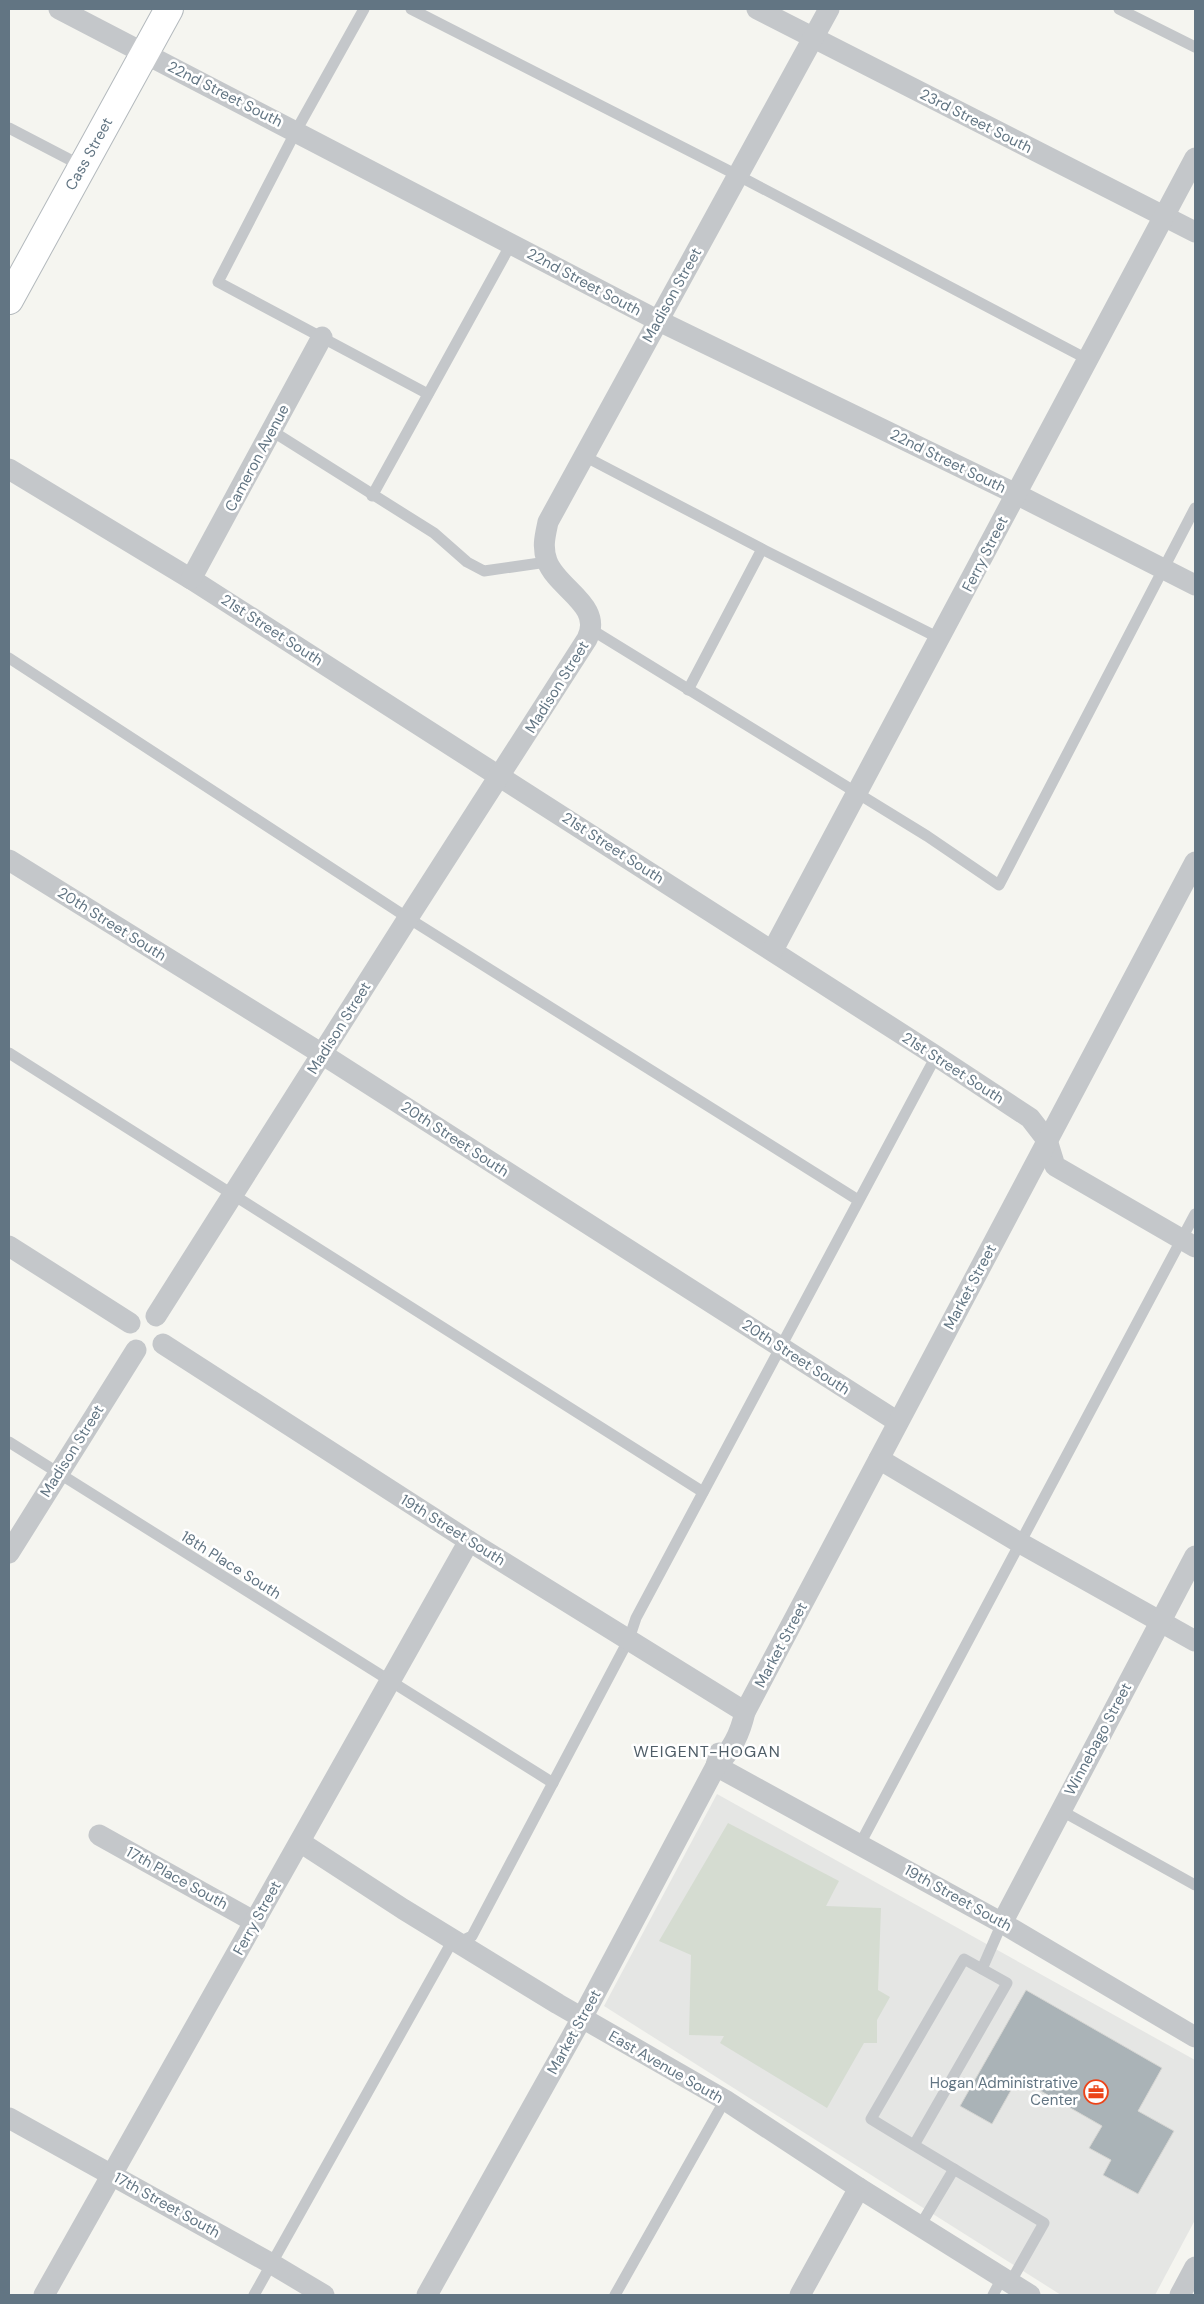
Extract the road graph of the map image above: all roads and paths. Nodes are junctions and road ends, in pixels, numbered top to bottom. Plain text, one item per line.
1 (59, 9) edge
2 (169, 9) edge
3 (364, 9) edge
4 (411, 9) edge
5 (757, 9) edge
6 (829, 9) edge
7 (1118, 9) edge
8 (813, 38) junction
9 (1195, 48) edge
10 (145, 53) junction
11 (9, 128) edge
12 (296, 131) junction
13 (1195, 158) edge
14 (82, 166) junction
15 (737, 175) junction
16 (1164, 216) junction
17 (1195, 232) edge
18 (511, 244) junction
19 (15, 273) edge
20 (9, 300) edge
21 (657, 320) junction
22 (322, 337) junction
23 (1087, 359) junction
24 (428, 394) junction
25 (272, 432) junction
26 (584, 456) junction
27 (9, 468) edge
28 (1016, 494) junction
29 (372, 496) junction
30 (1195, 508) edge
31 (762, 549) junction
32 (547, 562) junction
33 (1163, 568) junction
34 (191, 579) junction
35 (1195, 585) edge
36 (592, 630) junction
37 (941, 639) junction
38 (9, 658) edge
39 (688, 690) junction
40 (500, 776) junction
41 (857, 794) junction
42 (9, 860) edge
43 (1195, 862) edge
44 (408, 918) junction
45 (773, 950) junction
46 (9, 1053) edge
47 (322, 1054) junction
48 (936, 1056) junction
49 (1047, 1140) junction
50 (234, 1194) junction
51 (858, 1200) junction
52 (1195, 1214) edge
53 (1189, 1243) edge
54 (9, 1246) edge
55 (156, 1316) junction
56 (130, 1323) junction
57 (163, 1344) junction
58 (780, 1347) junction
59 (136, 1350) junction
60 (898, 1422) junction
61 (9, 1442) edge
62 (879, 1459) junction
63 (58, 1474) junction
64 (703, 1492) junction
65 (469, 1541) junction
66 (1020, 1543) junction
67 (9, 1553) edge
68 (1195, 1556) edge
69 (1161, 1621) junction
70 (629, 1639) junction
71 (1195, 1641) edge
72 (389, 1681) junction
73 (745, 1712) junction
74 (716, 1766) junction
75 (553, 1783) junction
76 (1060, 1810) junction
77 (99, 1835) dead end
78 (300, 1842) junction
79 (860, 1844) junction
80 (1195, 1885) edge
81 (255, 1922) junction
82 (1002, 1923) junction
83 (460, 1942) junction
84 (982, 1970) junction
85 (582, 2018) junction
86 (1195, 2037) edge
87 (725, 2100) junction
88 (9, 2118) edge
89 (914, 2145) junction
90 (954, 2169) junction
91 (112, 2175) junction
92 (859, 2188) junction
93 (920, 2226) junction
94 (272, 2264) junction
95 (1195, 2268) edge
96 (1002, 2285) edge
97 (44, 2295) edge
98 (254, 2295) edge
99 (324, 2295) edge
100 (427, 2295) edge
101 (615, 2295) edge
102 (800, 2295) edge
103 (1030, 2295) edge
104 (1180, 2295) edge

1 - 10 street, 22nd Street South
2 - 10 street, Cass Street
3 - 12 lane
4 - 15 lane
5 - 8 street, 23rd Street South
6 - 8 street, Madison Street
7 - 9 lane
8 - 15 street, Madison Street
8 - 16 street, 23rd Street South
10 - 12 street, 22nd Street South
10 - 14 street, Cass Street
11 - 14 lane
12 - 18 street, 22nd Street South
12 - 22 lane
13 - 16 street, Ferry Street
14 - 19 street, Cass Street
15 - 21 street, Madison Street
15 - 23 lane
16 - 17 street, 23rd Street South
16 - 23 street, Ferry Street
18 - 21 street, 22nd Street South
18 - 24 lane
19 - 20 street, Cass Street
21 - 26 street, Madison Street
21 - 28 street, 22nd Street South
22 - 24 lane
22 - 25 street, Cameron Avenue
23 - 28 street, Ferry Street
24 - 29 lane
25 - 29 lane
25 - 34 street, Cameron Avenue
26 - 31 lane
26 - 32 street, Madison Street
27 - 34 street, 21st Street South
28 - 33 street, 22nd Street South
28 - 37 street, Ferry Street
29 - 32 lane
30 - 33 lane
31 - 37 lane
31 - 39 lane
32 - 36 street, Madison Street
33 - 35 street, 22nd Street South
33 - 41 lane
34 - 40 street, 21st Street South
36 - 39 lane
36 - 40 street, Madison Street
37 - 41 street, Ferry Street
38 - 44 lane
39 - 41 lane
40 - 44 street, Madison Street
40 - 45 street, 21st Street South
41 - 45 street, Ferry Street
42 - 47 street, 20th Street South
43 - 49 street, Market Street
44 - 47 street, Madison Street
44 - 51 lane
45 - 48 street, 21st Street South
46 - 50 lane
47 - 50 street, Madison Street
47 - 58 street, 20th Street South
48 - 49 street, 21st Street South
48 - 51 lane
49 - 53 street, 21st Street South
49 - 60 street, Market Street
50 - 55 street, Madison Street
50 - 64 lane
51 - 58 lane
52 - 53 lane
53 - 66 lane
54 - 56 street
55 - 56 street
55 - 57 street
56 - 59 street
57 - 59 street
57 - 65 street, 19th Street South
58 - 60 street, 20th Street South
58 - 64 lane
59 - 63 street, Madison Street
60 - 62 street, Market Street
61 - 63 lane, 18th Place South
62 - 66 street
62 - 73 street, Market Street
63 - 67 street, Madison Street
63 - 72 lane, 18th Place South
64 - 70 lane
65 - 70 street, 19th Street South
65 - 72 street, Ferry Street
66 - 69 street
66 - 79 lane
68 - 69 street, Winnebago Street
69 - 71 street
69 - 76 street, Winnebago Street
70 - 73 street, 19th Street South
70 - 75 lane
72 - 75 lane, 18th Place South
72 - 78 street, Ferry Street
73 - 74 street, Market Street
74 - 79 street, 19th Street South
74 - 85 street, Market Street
75 - 83 lane
76 - 80 lane
76 - 82 street, Winnebago Street
77 - 81 street, 17th Place South
78 - 81 street, Ferry Street
78 - 83 street, East Avenue South
79 - 82 street, 19th Street South
81 - 91 street, Ferry Street
82 - 84 lane
82 - 86 street, 19th Street South
83 - 85 street, East Avenue South
83 - 94 lane
84 - 89 lane
84 - 89 lane
85 - 87 street, East Avenue South
85 - 100 street, Market Street
87 - 92 street, East Avenue South
87 - 101 lane
88 - 91 street, 17th Street South
89 - 90 lane
90 - 93 lane
90 - 96 lane
91 - 94 street, 17th Street South
91 - 97 street, Ferry Street
92 - 93 street, East Avenue South
92 - 102 street
93 - 96 street, East Avenue South
94 - 98 lane
94 - 99 street, 17th Street South
95 - 104 street
96 - 103 street, East Avenue South

